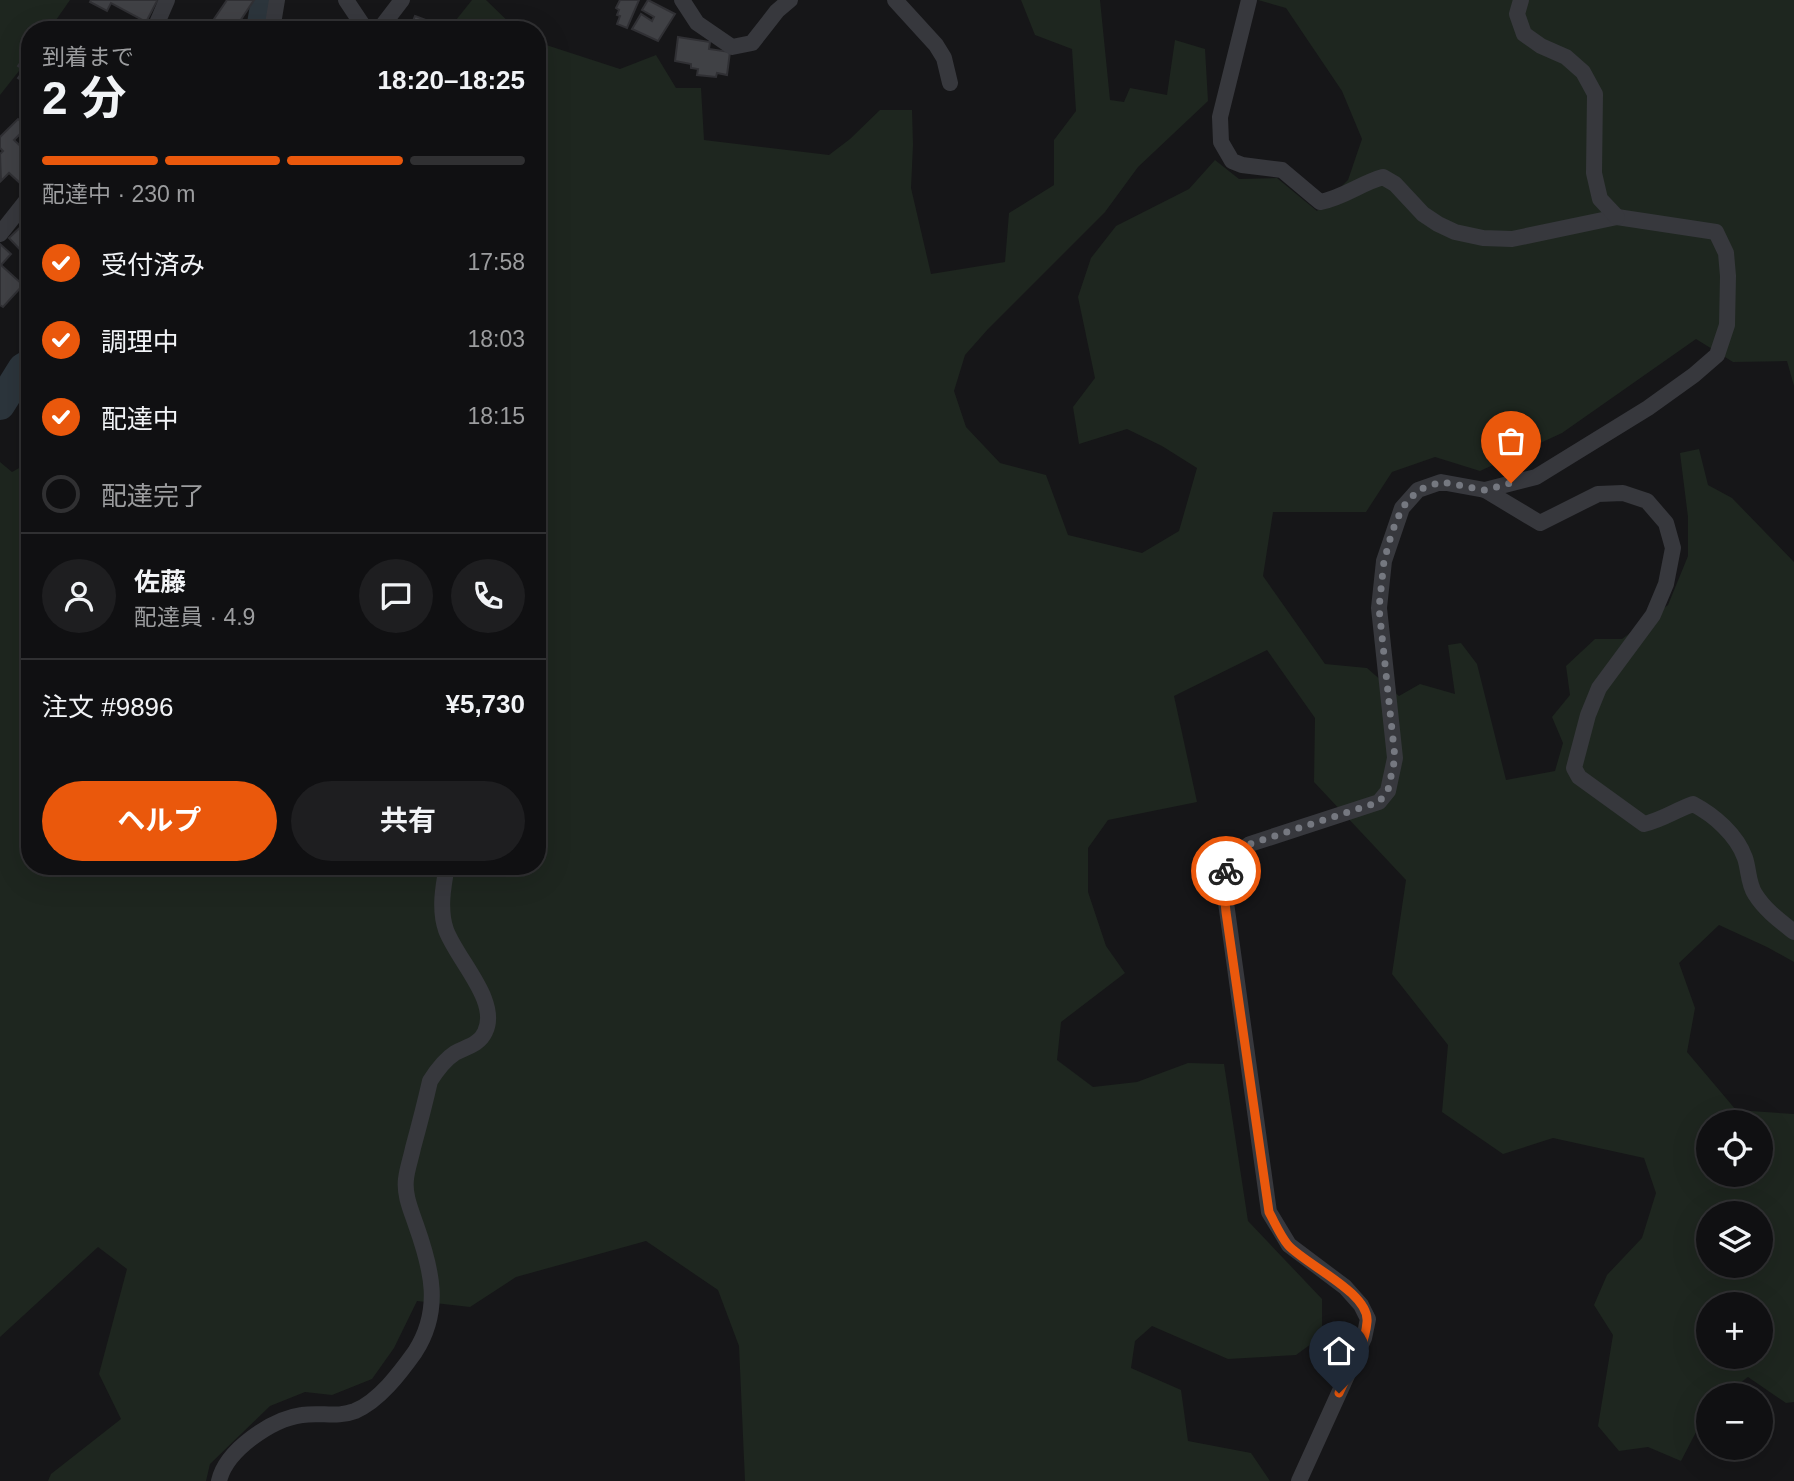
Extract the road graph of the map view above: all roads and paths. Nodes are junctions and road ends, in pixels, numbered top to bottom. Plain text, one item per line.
1 (167, 0) edge
2 (277, 0) edge
3 (346, 0) edge
4 (401, 0) edge
5 (682, 0) edge
6 (790, 0) edge
7 (895, 0) edge
8 (1249, 0) edge
9 (1521, 0) edge
10 (158, 21) edge
11 (274, 21) edge
12 (360, 21) edge
13 (386, 21) edge
14 (950, 83) dead end
15 (21, 207) edge
16 (1616, 217) junction
17 (0, 233) edge
18 (1485, 490) junction
19 (446, 875) edge
20 (1794, 932) edge
21 (219, 1481) edge
22 (1299, 1481) edge

1 - 10 street
2 - 11 street
3 - 12 street
4 - 13 street
5 - 6 street
7 - 14 street
8 - 16 street
9 - 16 street
15 - 17 street
16 - 18 street
18 - 20 street
18 - 22 street
19 - 21 street

